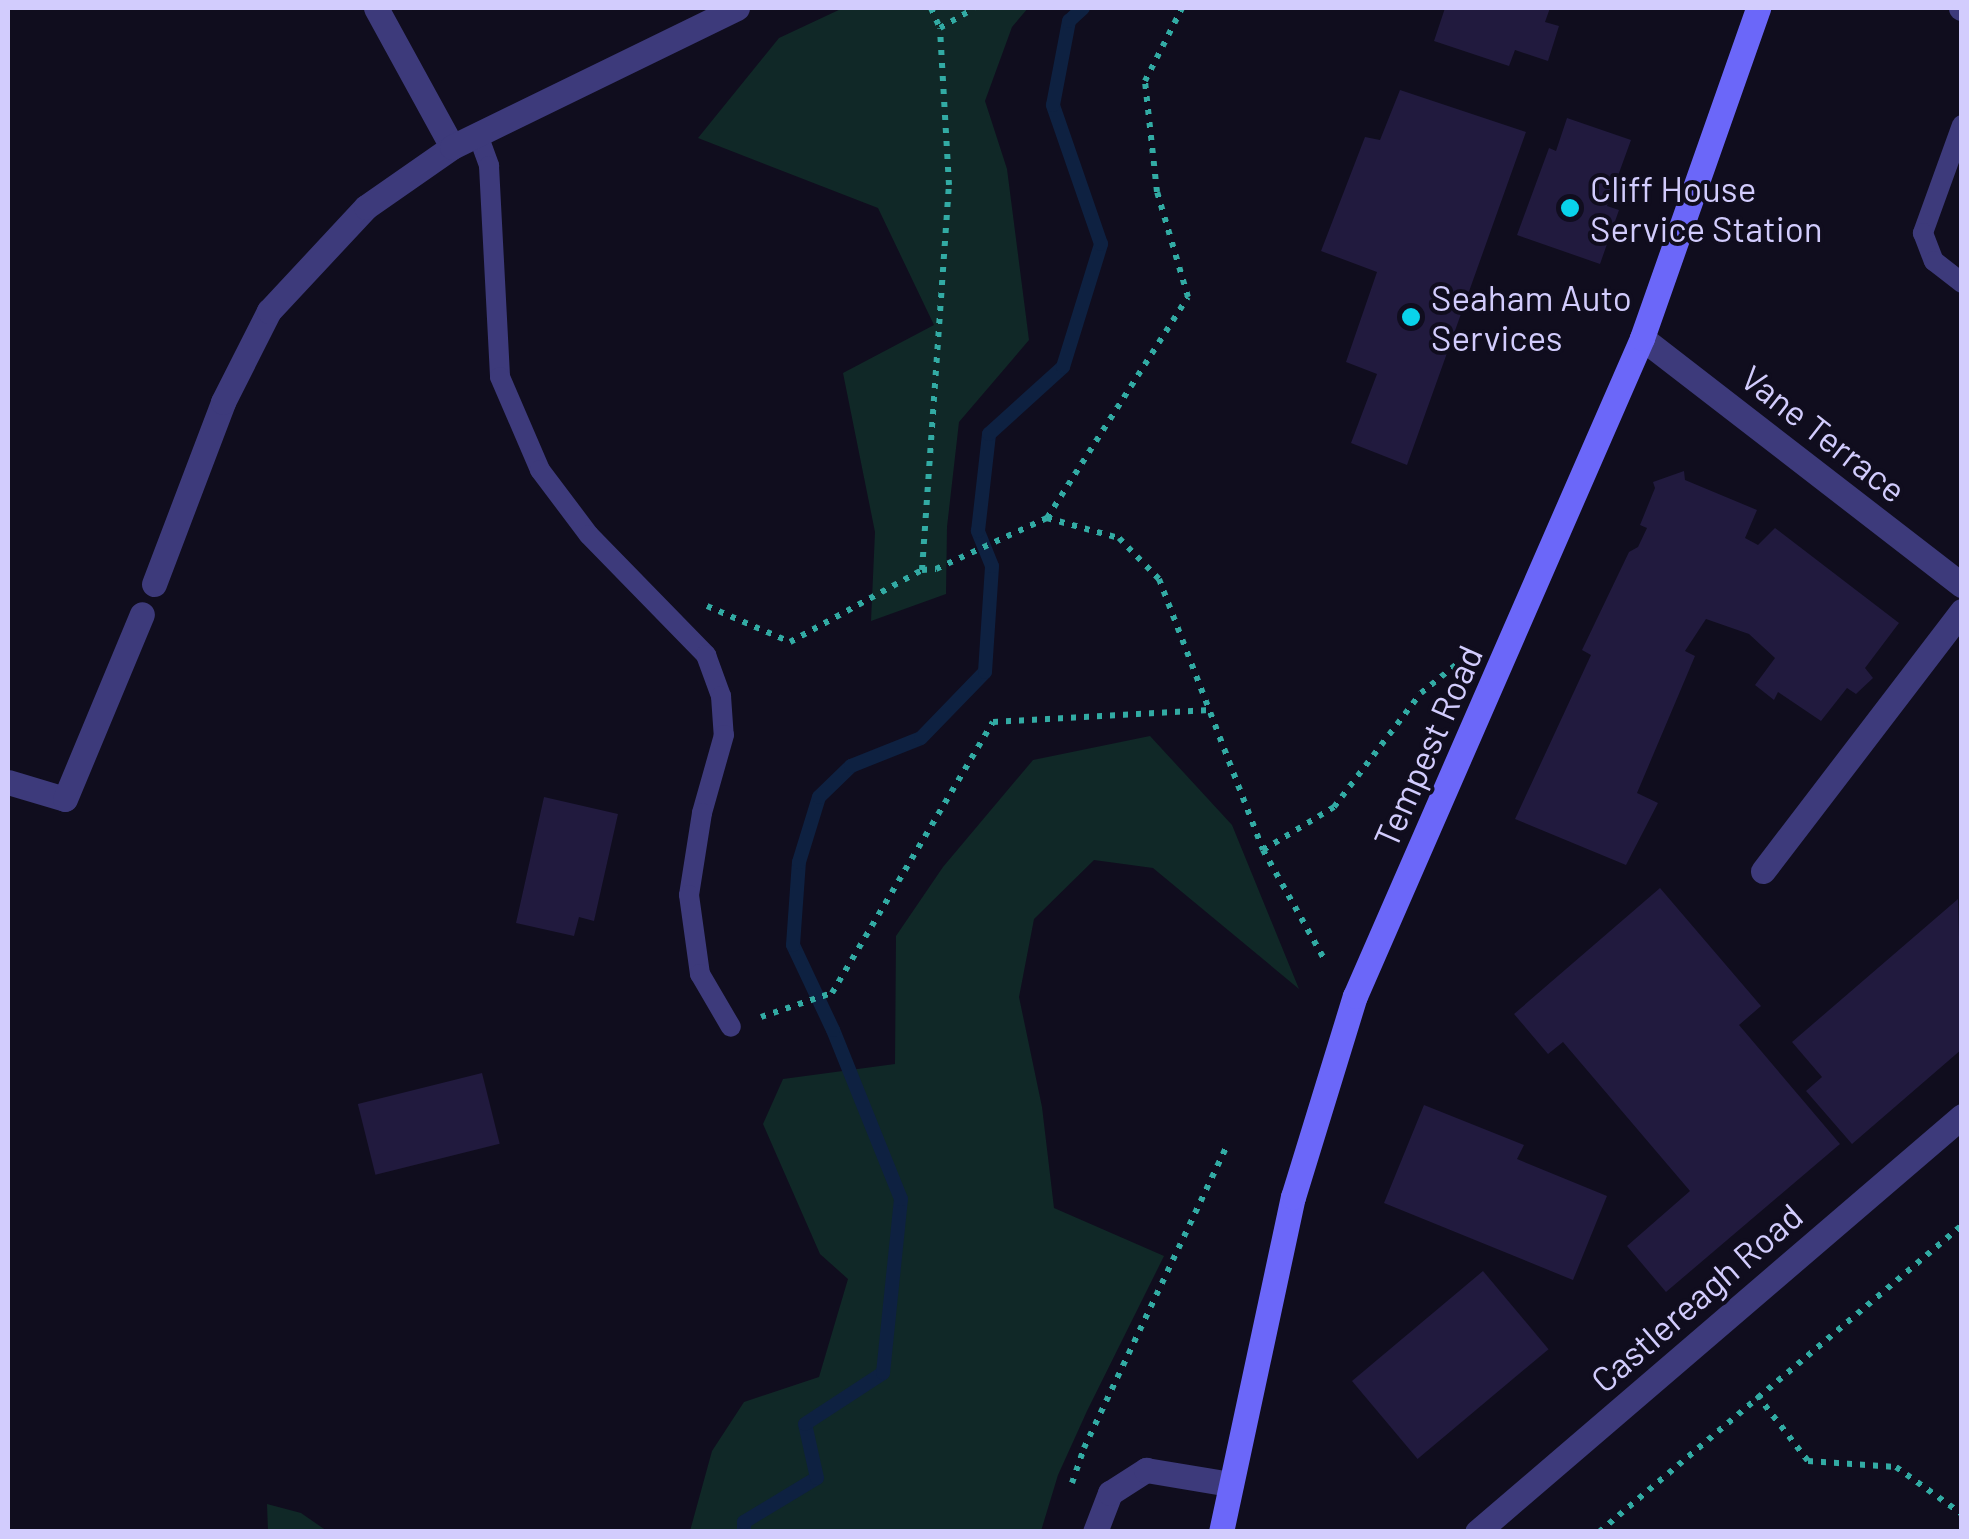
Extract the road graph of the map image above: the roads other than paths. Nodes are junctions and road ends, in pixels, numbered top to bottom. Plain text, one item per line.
1 (376, 8) edge
2 (737, 8) edge
3 (1758, 8) edge
4 (1962, 125) edge
5 (478, 135) junction
6 (452, 148) junction
7 (1962, 283) edge
8 (1642, 338) junction
9 (154, 584) dead end
10 (1962, 585) edge
11 (1962, 611) edge
12 (142, 614) dead end
13 (8, 782) edge
14 (1763, 871) dead end
15 (731, 1028) road end
16 (1962, 1116) edge
17 (1231, 1484) junction
18 (1096, 1532) edge
19 (1222, 1532) edge
20 (1476, 1532) edge

1 - 6 street
2 - 5 street
3 - 8 main road, Tempest Road
4 - 7 lane
5 - 6 street
5 - 15 lane
6 - 9 street
8 - 10 street, Vane Terrace
8 - 17 main road, Tempest Road
11 - 14 street
12 - 13 street
16 - 20 street, Castlereagh Road
17 - 18 street
17 - 19 main road, Tempest Road

